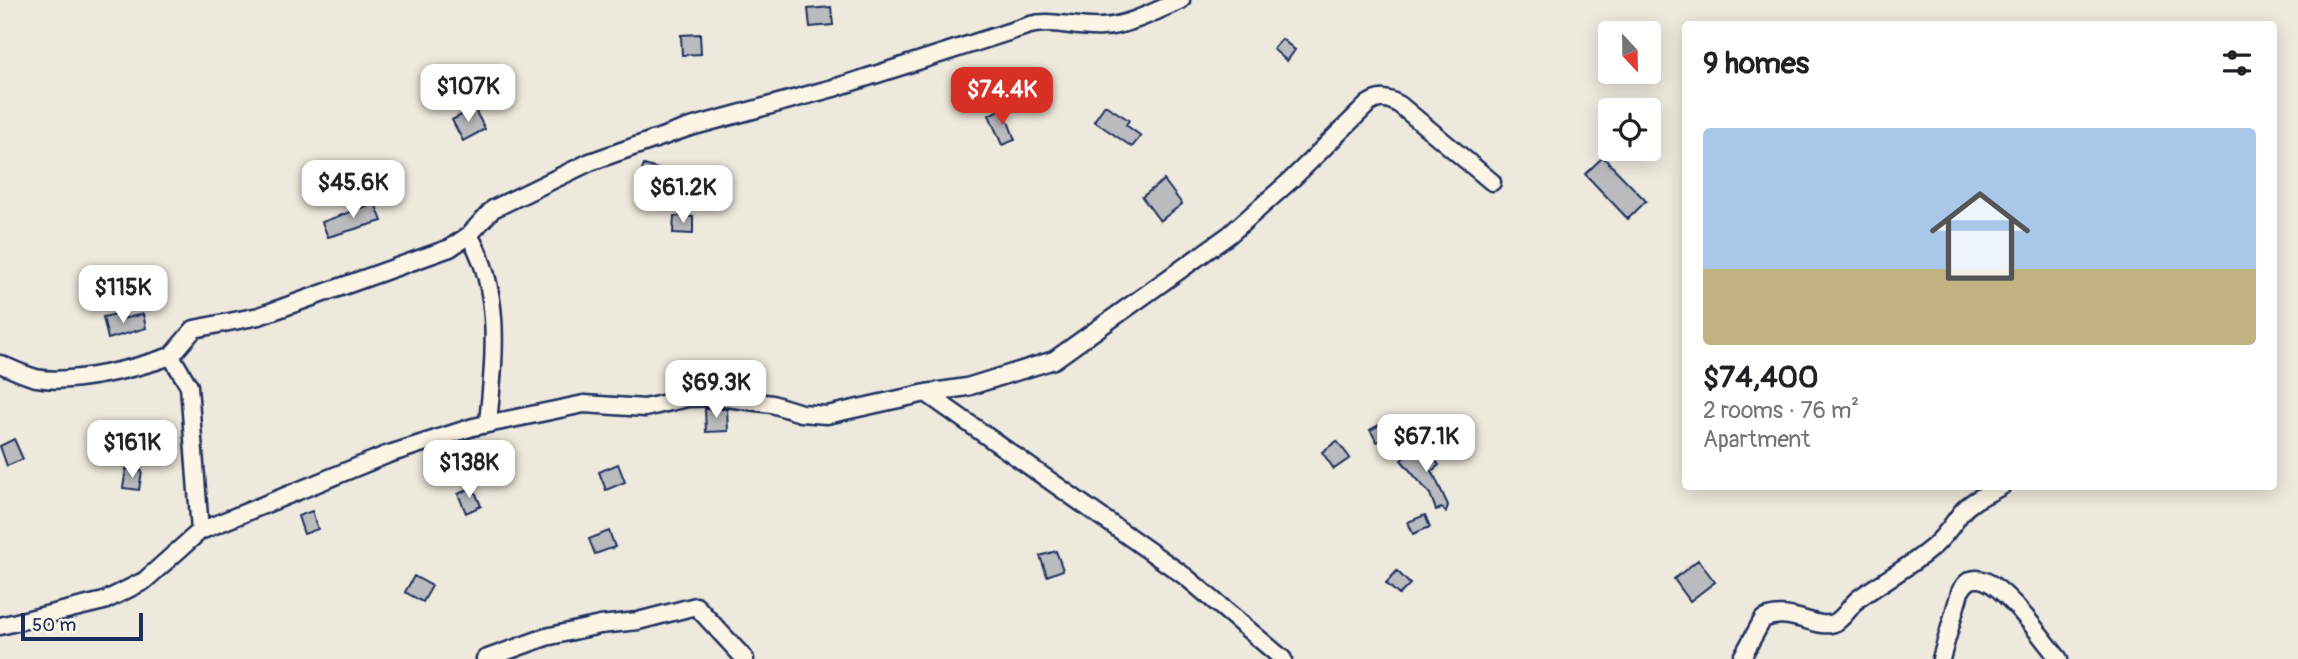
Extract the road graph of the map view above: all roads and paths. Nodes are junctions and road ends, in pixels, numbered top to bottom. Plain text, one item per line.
1 (1181, 0) edge
2 (1492, 182) dead end
3 (469, 235) junction
4 (171, 356) junction
5 (0, 364) edge
6 (926, 393) junction
7 (488, 423) junction
8 (1995, 490) edge
9 (200, 531) junction
10 (0, 626) edge
11 (485, 659) edge
12 (745, 659) edge
13 (1283, 659) edge
14 (1741, 659) edge
15 (1941, 659) edge
16 (2059, 659) edge

1 - 3 street
2 - 6 street
3 - 4 street
3 - 7 street
4 - 5 street
4 - 9 street
6 - 7 street
6 - 13 street
7 - 9 street
8 - 14 street
9 - 10 street
11 - 12 street
15 - 16 street

